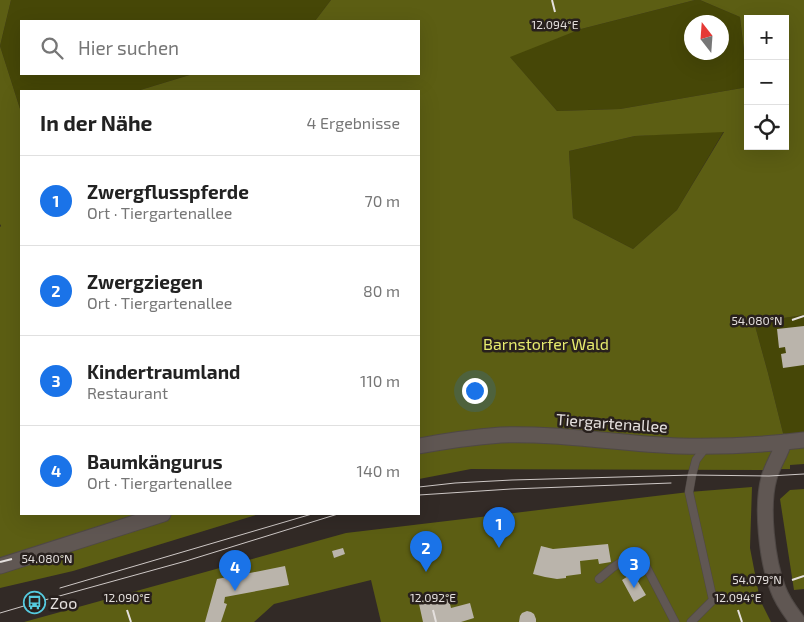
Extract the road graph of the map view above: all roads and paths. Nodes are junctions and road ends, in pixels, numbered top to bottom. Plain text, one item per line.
1 (804, 440) edge
2 (784, 442) junction
3 (420, 446) edge
4 (707, 446) junction
5 (160, 515) edge
6 (0, 566) edge
7 (599, 579) dead end
8 (674, 622) edge
9 (691, 622) edge
10 (798, 622) edge

1 - 2 street, Tiergartenallee
2 - 4 street, Tiergartenallee
2 - 10 street
3 - 4 street, Tiergartenallee
4 - 9 lane
5 - 6 street
7 - 8 lane

